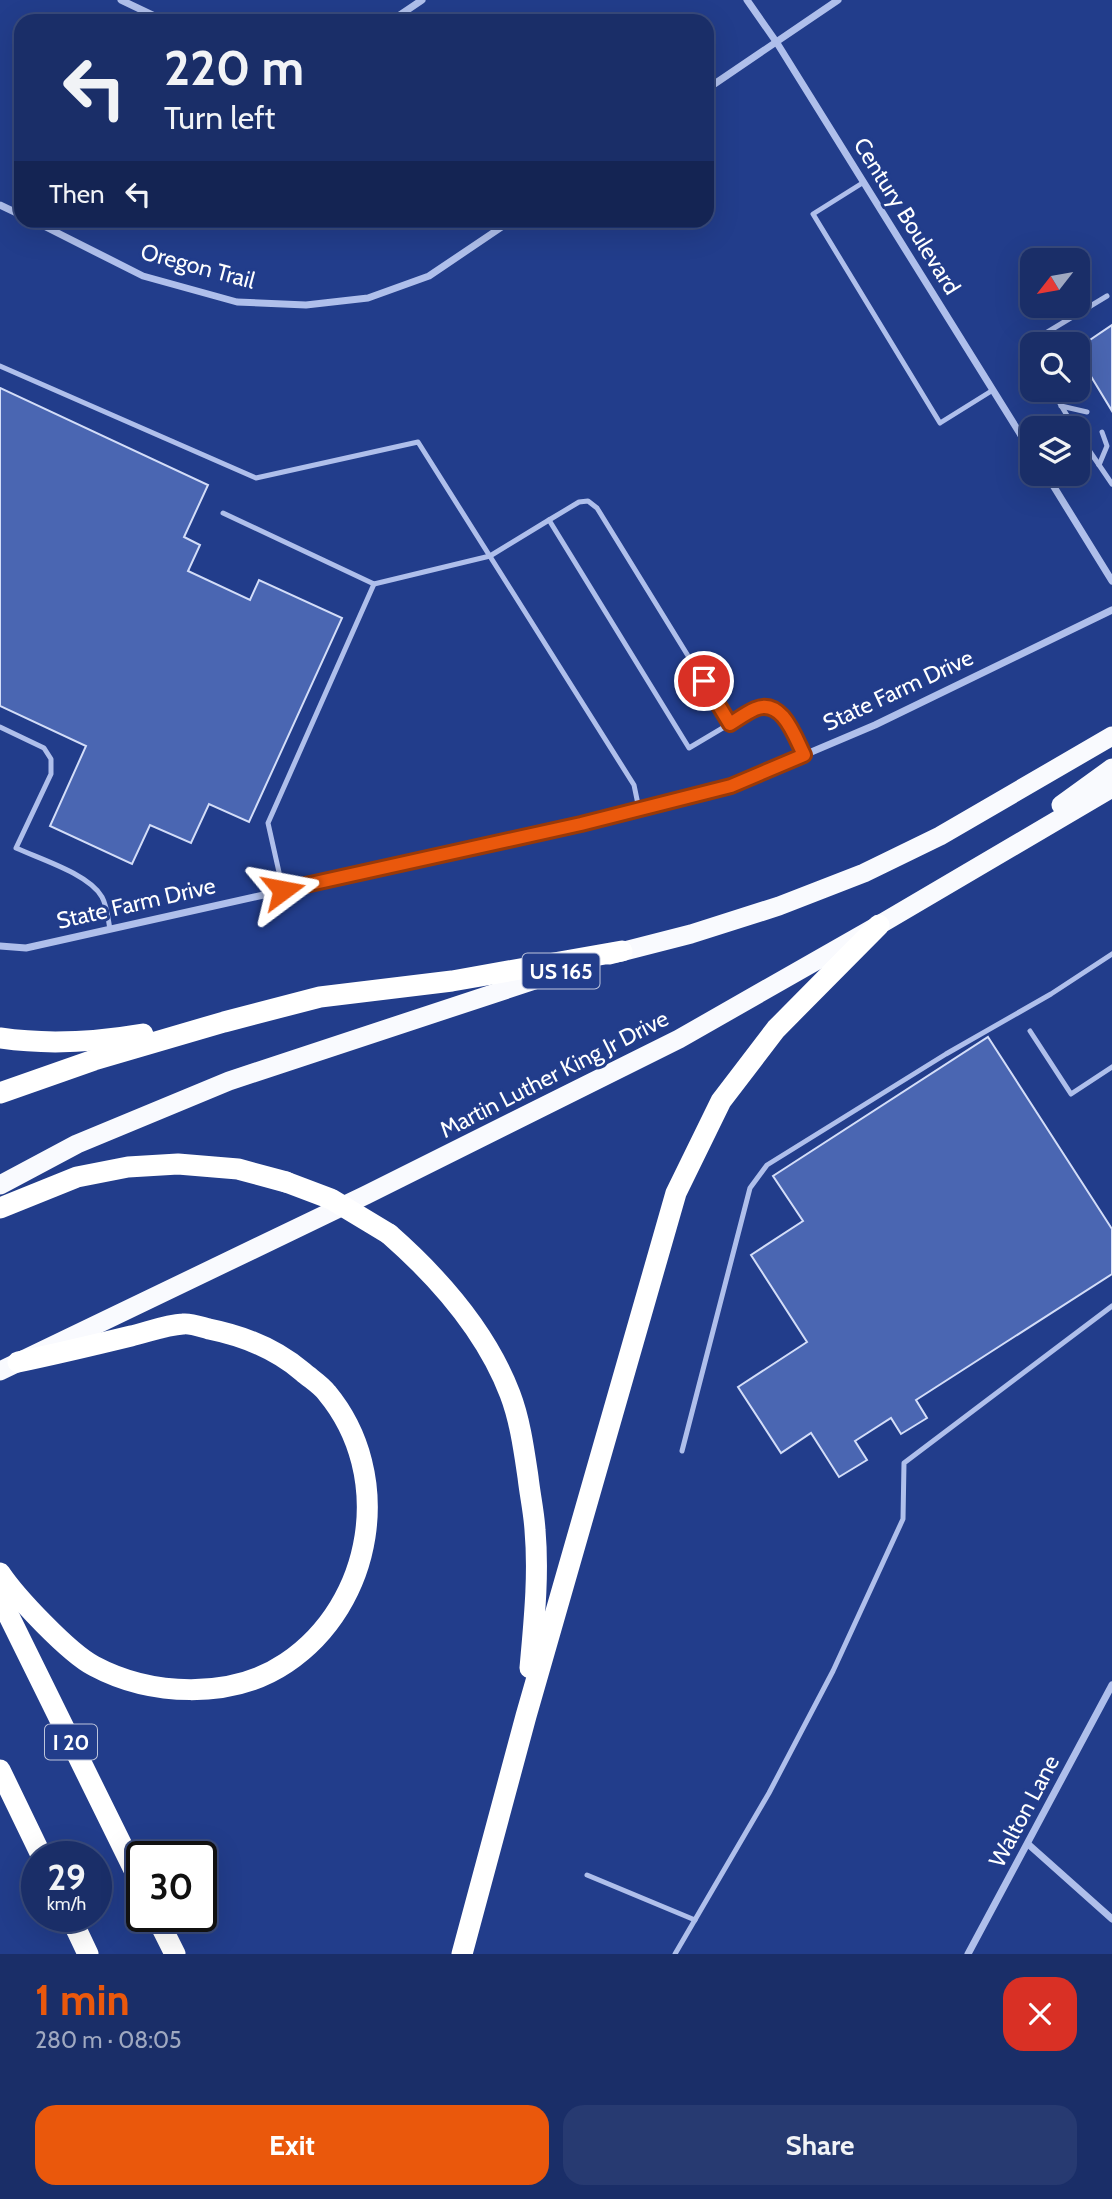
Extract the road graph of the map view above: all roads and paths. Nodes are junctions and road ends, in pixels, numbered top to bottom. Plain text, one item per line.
1 (121, 0) edge
2 (422, 0) edge
3 (747, 0) edge
4 (838, 0) edge
5 (150, 14) edge
6 (401, 14) edge
7 (777, 43) junction
8 (714, 84) edge
9 (864, 182) junction
10 (48, 228) edge
11 (500, 228) edge
12 (1107, 296) dead end
13 (1047, 332) edge
14 (0, 366) edge
15 (993, 390) junction
16 (1059, 402) edge
17 (1061, 406) junction
18 (1087, 412) dead end
19 (1067, 416) edge
20 (1102, 432) dead end
21 (1020, 434) edge
22 (1090, 452) edge
23 (1099, 465) junction
24 (1112, 484) edge
25 (1053, 486) edge
26 (223, 513) dead end
27 (549, 520) junction
28 (490, 556) junction
29 (1112, 581) edge
30 (374, 584) junction
31 (1112, 610) edge
32 (730, 724) junction
33 (0, 727) edge
34 (1112, 736) edge
35 (804, 755) junction
36 (1112, 768) edge
37 (1112, 788) edge
38 (639, 809) junction
39 (1006, 850) junction
40 (283, 890) junction
41 (880, 925) junction
42 (110, 929) junction
43 (0, 946) edge
44 (622, 951) junction
45 (1112, 954) edge
46 (224, 1022) junction
47 (1030, 1031) dead end
48 (0, 1038) edge
49 (1112, 1067) edge
50 (0, 1093) edge
51 (0, 1185) edge
52 (0, 1208) edge
53 (1112, 1306) edge
54 (9, 1367) edge
55 (682, 1451) dead end
56 (0, 1573) edge
57 (0, 1598) edge
58 (1112, 1685) edge
59 (526, 1716) junction
60 (0, 1770) edge
61 (34, 1841) edge
62 (1028, 1844) junction
63 (126, 1854) edge
64 (587, 1875) dead end
65 (1112, 1919) edge
66 (695, 1920) junction
67 (78, 1932) edge
68 (164, 1932) edge
69 (88, 1954) edge
70 (175, 1954) edge
71 (462, 1954) edge
72 (675, 1954) edge
73 (968, 1954) edge

1 - 5 street
2 - 6 street
3 - 7 street, Century Boulevard
4 - 7 street
7 - 8 street
7 - 9 street, Century Boulevard
9 - 15 street, Century Boulevard
9 - 15 lane
10 - 11 street, Oregon Trail
12 - 13 lane
14 - 28 lane
15 - 21 street, Century Boulevard
16 - 17 lane
17 - 18 lane
17 - 19 lane
20 - 23 lane
22 - 23 lane
23 - 24 lane
25 - 29 street
26 - 30 lane
27 - 28 lane
27 - 32 lane
27 - 32 lane
28 - 30 lane
28 - 38 lane
30 - 40 lane
31 - 35 street, State Farm Drive
32 - 35 lane
33 - 42 lane
34 - 44 highway, US 165
35 - 38 street, State Farm Drive
36 - 39 highway
37 - 39 highway, Martin Luther King Jr Drive
38 - 40 street, State Farm Drive
39 - 41 highway, Martin Luther King Jr Drive
40 - 42 street, State Farm Drive
41 - 54 highway, Martin Luther King Jr Drive
41 - 59 highway
42 - 43 street, State Farm Drive
44 - 46 highway
44 - 51 highway, US 165
45 - 55 lane
46 - 48 highway
46 - 50 highway
47 - 49 lane
52 - 59 highway, bridge
53 - 66 lane
54 - 56 highway
57 - 63 highway, I 20
58 - 62 street, Walton Lane
59 - 71 highway
60 - 61 highway
62 - 65 street
62 - 73 street, Walton Lane
64 - 66 lane
66 - 72 lane
67 - 69 highway
68 - 70 highway

